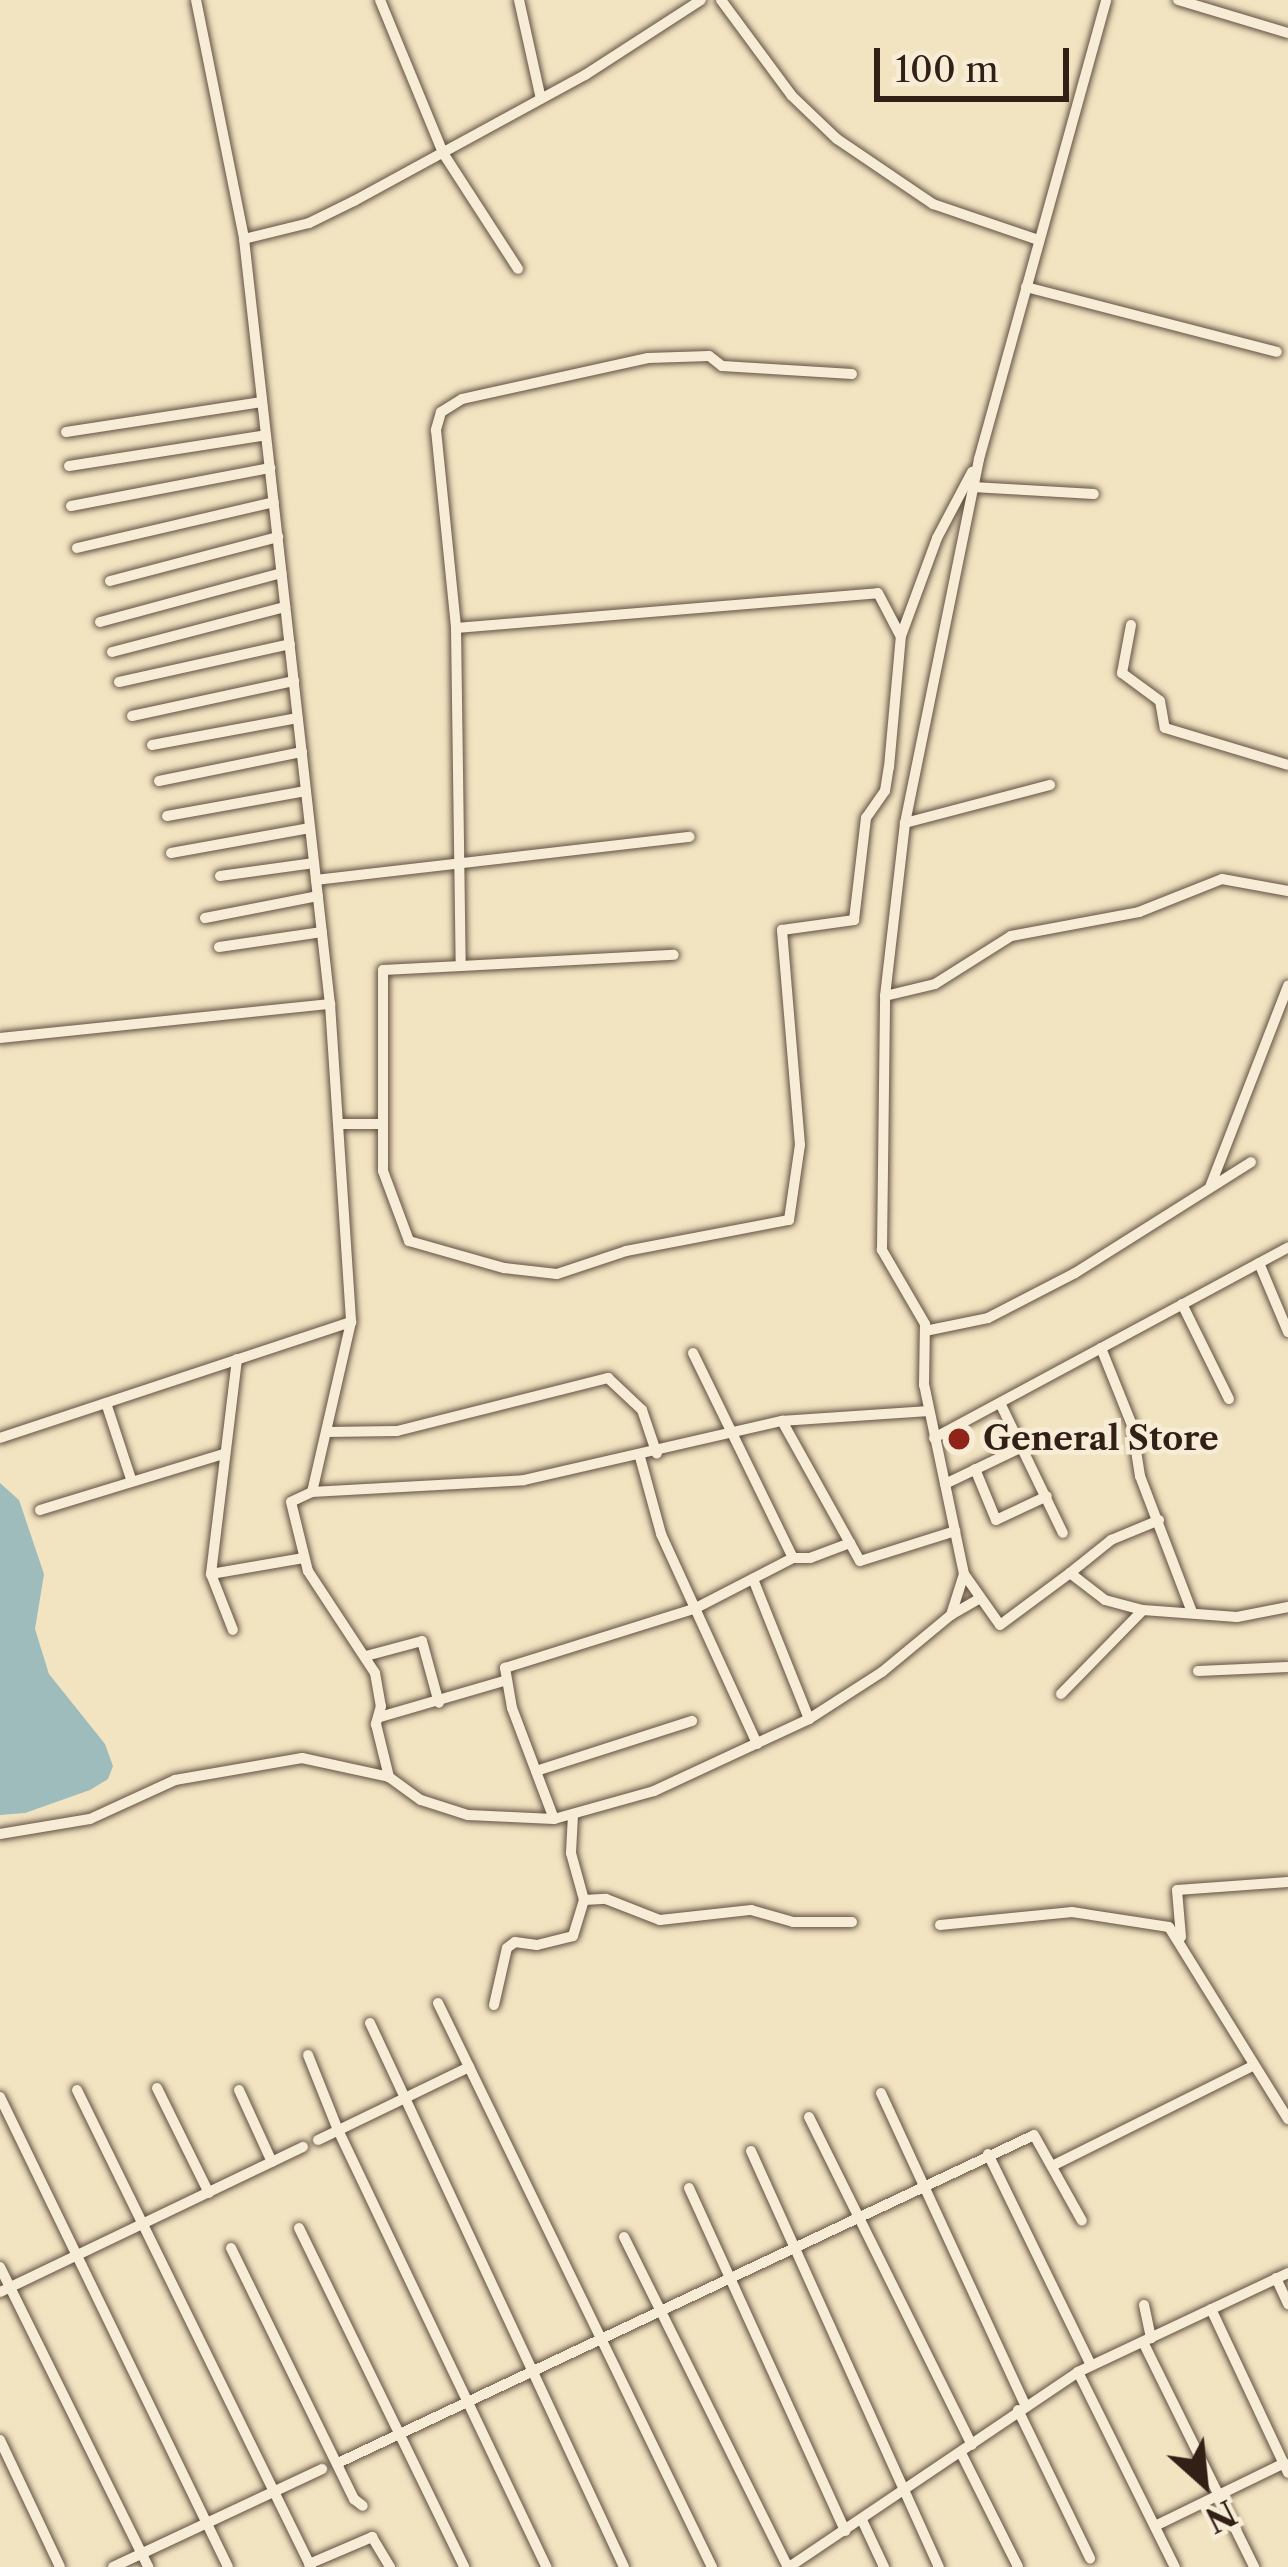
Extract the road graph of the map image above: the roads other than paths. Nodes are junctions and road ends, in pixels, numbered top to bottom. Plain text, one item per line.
1 (196, 0) edge
2 (380, 0) edge
3 (519, 0) edge
4 (701, 0) edge
5 (721, 0) edge
6 (1106, 0) edge
7 (1178, 0) edge
8 (1288, 33) edge
9 (541, 99) junction
10 (443, 153) junction
11 (244, 239) junction
12 (1037, 240) junction
13 (518, 269) dead end
14 (1026, 287) junction
15 (1277, 352) dead end
16 (852, 374) dead end
17 (262, 402) junction
18 (66, 432) dead end
19 (266, 435) junction
20 (979, 459) junction
21 (69, 466) dead end
22 (270, 468) junction
23 (973, 487) junction
24 (1094, 494) dead end
25 (274, 502) junction
26 (71, 506) dead end
27 (278, 537) junction
28 (76, 548) dead end
29 (282, 573) junction
30 (110, 581) dead end
31 (285, 607) junction
32 (100, 622) dead end
33 (1132, 625) dead end
34 (456, 628) junction
35 (901, 635) junction
36 (290, 644) junction
37 (112, 652) dead end
38 (294, 681) junction
39 (119, 682) dead end
40 (132, 716) dead end
41 (298, 718) junction
42 (152, 745) dead end
43 (302, 752) junction
44 (1288, 765) edge
45 (159, 781) dead end
46 (1050, 785) dead end
47 (306, 790) junction
48 (167, 816) dead end
49 (905, 823) junction
50 (310, 828) junction
51 (690, 837) dead end
52 (170, 853) dead end
53 (314, 863) junction
54 (460, 865) junction
55 (220, 876) dead end
56 (316, 880) junction
57 (1288, 891) edge
58 (318, 896) junction
59 (205, 918) dead end
60 (322, 932) junction
61 (219, 947) dead end
62 (674, 955) dead end
63 (461, 966) junction
64 (1288, 986) edge
65 (885, 996) junction
66 (330, 1004) junction
67 (0, 1038) edge
68 (338, 1124) junction
69 (383, 1124) junction
70 (1251, 1162) dead end
71 (1209, 1190) junction
72 (1288, 1247) edge
73 (1258, 1263) junction
74 (1183, 1304) junction
75 (351, 1322) junction
76 (925, 1331) junction
77 (1288, 1333) edge
78 (1101, 1348) junction
79 (693, 1353) dead end
80 (237, 1359) junction
81 (1229, 1399) dead end
82 (106, 1403) junction
83 (1001, 1405) junction
84 (928, 1411) junction
85 (782, 1421) junction
86 (731, 1431) junction
87 (326, 1432) junction
88 (0, 1438) edge
89 (934, 1438) junction
90 (1022, 1447) junction
91 (223, 1454) junction
92 (657, 1454) junction
93 (640, 1457) junction
94 (975, 1469) junction
95 (131, 1479) junction
96 (945, 1484) junction
97 (312, 1492) junction
98 (1047, 1496) junction
99 (40, 1510) dead end
100 (1159, 1520) junction
101 (955, 1531) junction
102 (1063, 1532) dead end
103 (850, 1543) junction
104 (304, 1558) junction
105 (793, 1558) junction
106 (1070, 1573) junction
107 (211, 1574) junction
108 (964, 1574) junction
109 (753, 1579) junction
110 (981, 1598) junction
111 (1288, 1607) edge
112 (696, 1608) junction
113 (1143, 1610) junction
114 (1192, 1612) junction
115 (951, 1615) junction
116 (233, 1630) dead end
117 (366, 1656) junction
118 (1288, 1667) edge
119 (1198, 1671) dead end
120 (507, 1681) junction
121 (1061, 1694) dead end
122 (439, 1703) junction
123 (380, 1717) junction
124 (809, 1719) junction
125 (692, 1721) dead end
126 (757, 1744) junction
127 (536, 1772) junction
128 (389, 1777) junction
129 (573, 1814) junction
130 (554, 1819) junction
131 (0, 1834) edge
132 (1288, 1882) edge
133 (584, 1900) junction
134 (852, 1922) dead end
135 (940, 1925) dead end
136 (1182, 1942) junction
137 (438, 2003) dead end
138 (494, 2005) dead end
139 (370, 2023) dead end
140 (308, 2055) dead end
141 (1253, 2066) junction
142 (469, 2067) junction
143 (157, 2088) dead end
144 (77, 2090) dead end
145 (238, 2090) dead end
146 (881, 2093) dead end
147 (0, 2097) edge
148 (404, 2098) junction
149 (808, 2117) dead end
150 (1288, 2119) edge
151 (338, 2130) junction
152 (318, 2140) dead end
153 (303, 2147) dead end
154 (751, 2151) dead end
155 (988, 2154) junction
156 (272, 2162) junction
157 (1052, 2166) junction
158 (924, 2185) junction
159 (688, 2188) dead end
160 (208, 2193) junction
161 (858, 2216) junction
162 (1082, 2221) dead end
163 (145, 2224) junction
164 (299, 2228) dead end
165 (624, 2237) dead end
166 (794, 2246) junction
167 (231, 2248) dead end
168 (78, 2256) junction
169 (0, 2267) edge
170 (729, 2276) junction
171 (1282, 2276) edge
172 (5, 2290) edge
173 (1288, 2304) edge
174 (1144, 2305) dead end
175 (660, 2309) junction
176 (1211, 2309) junction
177 (600, 2337) junction
178 (1147, 2340) junction
179 (1091, 2365) junction
180 (532, 2369) junction
181 (1078, 2372) junction
182 (467, 2400) junction
183 (1022, 2408) junction
184 (396, 2433) junction
185 (0, 2440) edge
186 (966, 2449) junction
187 (338, 2463) junction
188 (1286, 2466) edge
189 (322, 2469) dead end
190 (273, 2492) junction
191 (904, 2492) junction
192 (1219, 2497) junction
193 (364, 2506) dead end
194 (862, 2520) junction
195 (207, 2523) junction
196 (1155, 2526) junction
197 (845, 2531) junction
198 (142, 2554) junction
199 (1090, 2558) dead end
200 (810, 2562) edge
201 (310, 2566) edge
202 (60, 2567) edge
203 (113, 2567) edge
204 (148, 2567) edge
205 (228, 2567) edge
206 (390, 2567) edge
207 (464, 2567) edge
208 (546, 2567) edge
209 (624, 2567) edge
210 (712, 2567) edge
211 (789, 2567) edge
212 (884, 2567) edge
213 (939, 2567) edge
214 (1018, 2567) edge
215 (1174, 2567) edge
216 (1253, 2567) edge

1 - 11 street
2 - 10 street
3 - 9 street
4 - 9 street
5 - 12 street
6 - 12 street
7 - 8 street
9 - 10 street
10 - 11 street
10 - 13 street
11 - 17 street
12 - 14 street
14 - 15 street
14 - 20 street
16 - 34 street
17 - 18 street
17 - 19 street
19 - 21 street
19 - 22 street
20 - 23 street
20 - 35 street
22 - 25 street
22 - 26 street
23 - 24 street
23 - 49 street
25 - 27 street
25 - 28 street
27 - 29 street
27 - 30 street
29 - 31 street
29 - 32 street
31 - 36 street
31 - 37 street
33 - 44 street
34 - 35 street
34 - 54 street
35 - 69 street
36 - 38 street
36 - 39 street
38 - 40 street
38 - 41 street
41 - 42 street
41 - 43 street
43 - 45 street
43 - 47 street
46 - 49 street
47 - 48 street
47 - 50 street
49 - 65 street
50 - 52 street
50 - 53 street
51 - 54 street
53 - 55 street
53 - 56 street
54 - 56 street
54 - 63 street
56 - 58 street
57 - 65 street
58 - 59 street
58 - 60 street
60 - 61 street
60 - 66 street
62 - 63 street
63 - 69 street
64 - 71 street
65 - 76 street
66 - 67 street
66 - 68 street
68 - 69 street
68 - 75 street
70 - 71 street
71 - 76 street
72 - 73 street
73 - 74 street
73 - 77 street
74 - 78 street
74 - 81 street
75 - 80 street
75 - 87 street
76 - 84 street
78 - 83 street
78 - 100 street
79 - 86 street
80 - 82 street
80 - 91 street
82 - 88 street
82 - 95 street
83 - 89 street
83 - 90 street
84 - 85 street
84 - 89 street
85 - 86 street
85 - 103 street
86 - 92 street
86 - 105 street
87 - 92 street
87 - 97 street
89 - 96 street
90 - 94 street
90 - 98 street
91 - 95 street
91 - 107 street
92 - 93 street
93 - 97 street
93 - 112 street
94 - 96 street
94 - 98 street
95 - 99 street
96 - 101 street
97 - 104 street
98 - 102 street
100 - 106 street
100 - 114 street
101 - 103 street
101 - 108 street
103 - 105 street
104 - 107 street
104 - 117 street
105 - 109 street
106 - 110 street
106 - 113 street
107 - 116 street
108 - 110 street
108 - 115 street
109 - 112 street
109 - 124 street
110 - 115 street
111 - 114 street
112 - 120 street
112 - 126 street
113 - 114 street
113 - 121 street
115 - 124 street
117 - 122 street
117 - 123 street
118 - 119 street
120 - 122 street
120 - 127 street
122 - 123 street
123 - 128 street
124 - 126 street
125 - 127 street
126 - 129 street
127 - 130 street
128 - 130 street
128 - 131 street
129 - 130 street
129 - 133 street
132 - 136 street
133 - 134 street
133 - 138 street
135 - 136 street
136 - 141 street
137 - 142 street
139 - 148 street
140 - 151 street
141 - 150 street
141 - 157 street
142 - 148 street
142 - 177 street
143 - 160 street
144 - 163 street
145 - 156 street
146 - 158 street
147 - 168 street
148 - 151 street
148 - 180 street
149 - 161 street
151 - 152 street
151 - 182 street
153 - 156 street
154 - 166 street
155 - 157 street
155 - 158 street
155 - 179 street
156 - 160 street
157 - 162 street
158 - 161 street
158 - 183 street
159 - 170 street
160 - 163 street
161 - 166 street
161 - 186 street
163 - 168 street
163 - 190 street
164 - 184 street
165 - 175 street
166 - 170 street
166 - 191 street
167 - 187 street
168 - 172 street
168 - 195 street
169 - 172 street
170 - 175 street
170 - 197 street
171 - 173 street
171 - 176 street
172 - 198 street
174 - 178 street
175 - 177 street
175 - 211 street
176 - 178 street
176 - 188 street
177 - 180 street
177 - 210 street
178 - 179 street
178 - 192 street
179 - 181 street
180 - 182 street
180 - 209 street
181 - 183 street
181 - 196 street
182 - 184 street
182 - 208 street
183 - 186 street
183 - 199 street
184 - 187 street
184 - 207 street
185 - 202 street
186 - 191 street
186 - 214 street
187 - 193 street
188 - 192 street
189 - 190 street
190 - 195 street
190 - 201 street
191 - 194 street
191 - 213 street
192 - 196 street
192 - 216 street
194 - 197 street
194 - 212 street
195 - 198 street
195 - 205 street
196 - 215 street
197 - 200 street
198 - 203 street
198 - 204 street
200 - 211 street
201 - 206 street

